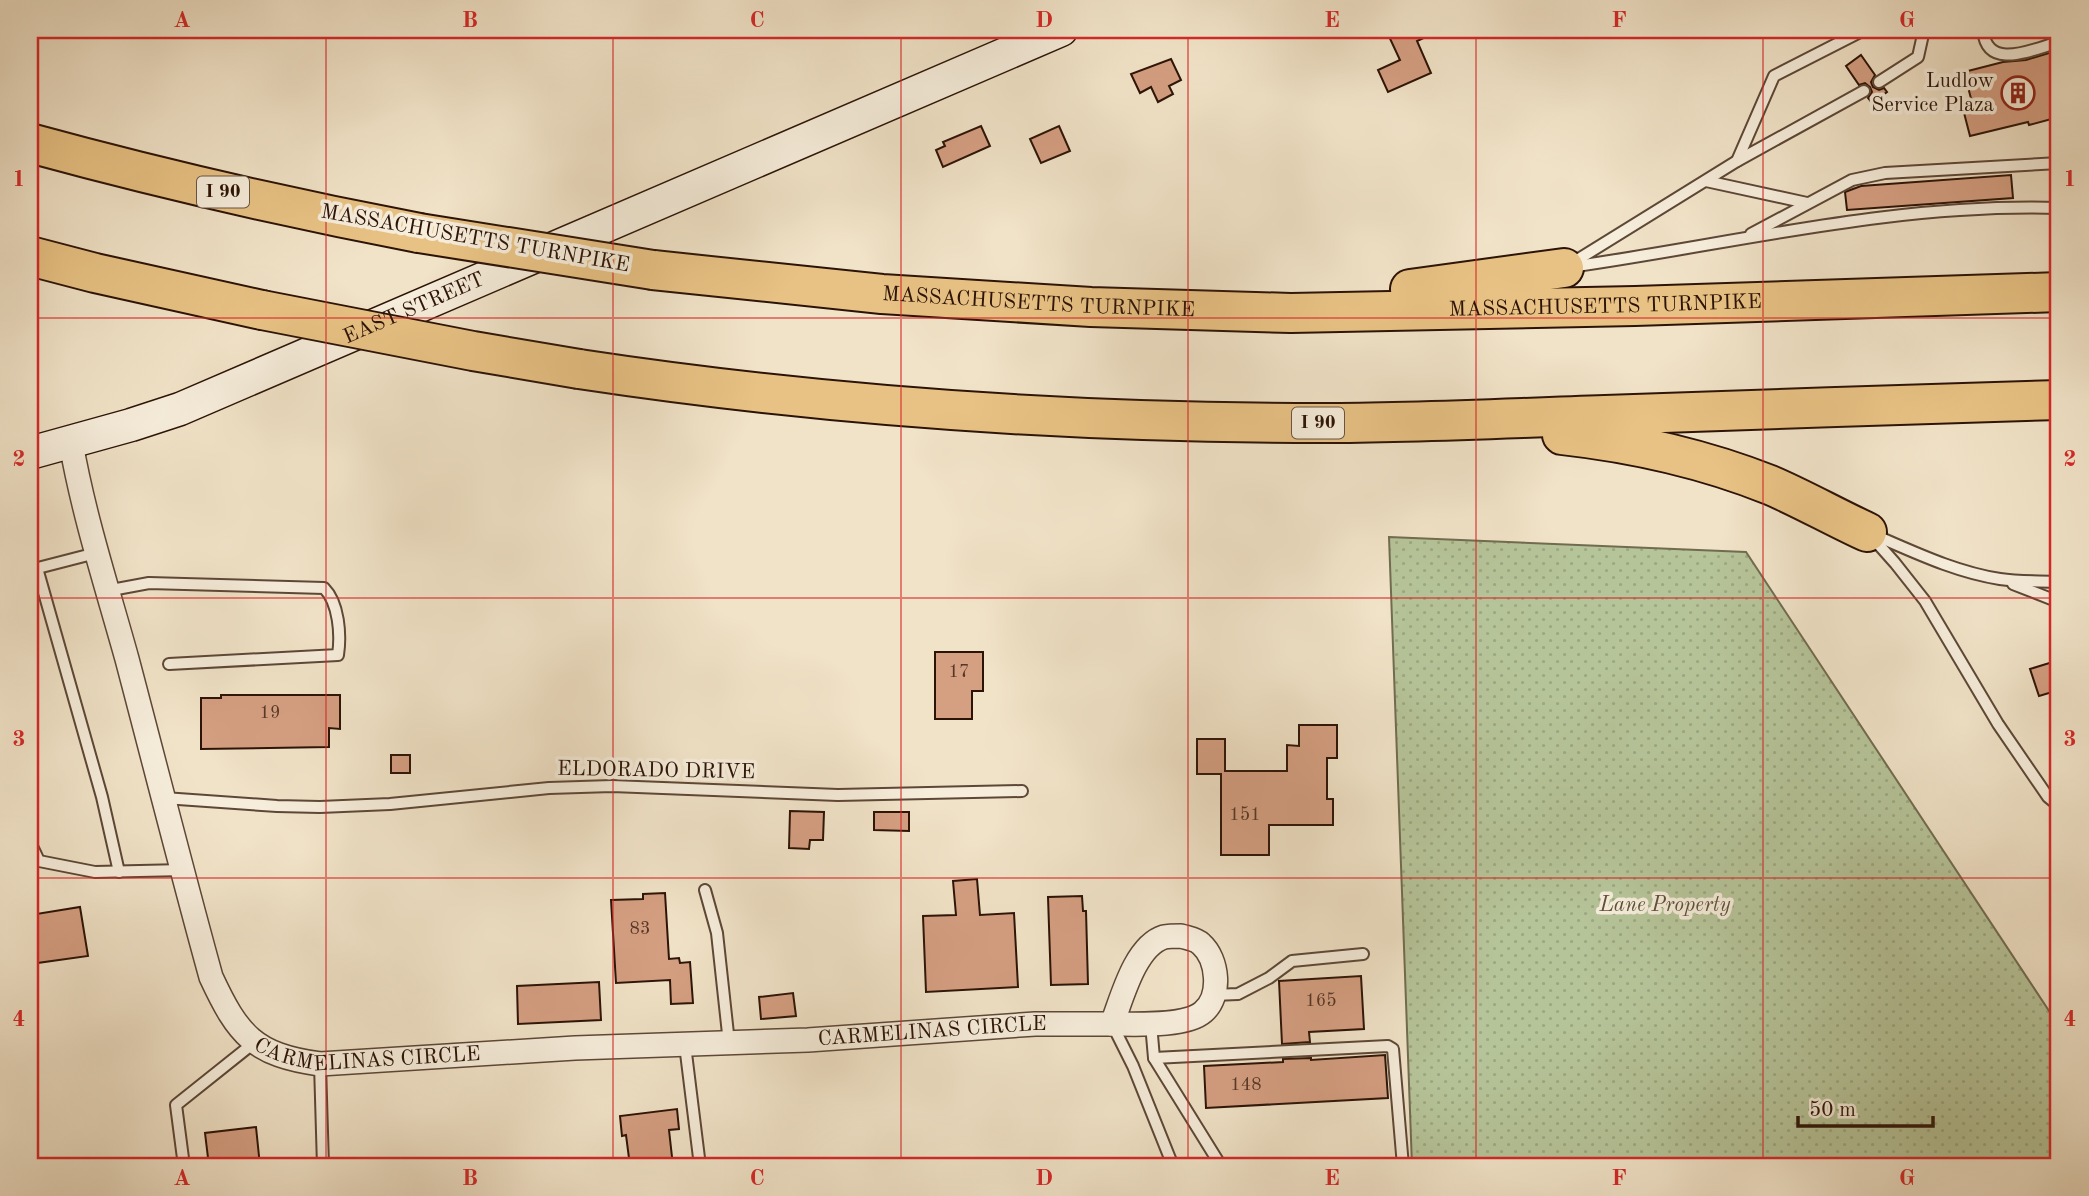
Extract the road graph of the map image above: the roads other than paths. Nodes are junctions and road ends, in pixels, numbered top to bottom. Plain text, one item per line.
1 (1061, 30) edge
2 (1864, 30) edge
3 (1924, 30) edge
4 (1983, 30) edge
5 (2059, 42) edge
6 (1879, 82) dead end
7 (1864, 91) dead end
8 (30, 143) edge
9 (1737, 161) junction
10 (2059, 163) edge
11 (1706, 180) junction
12 (1807, 203) junction
13 (2059, 208) edge
14 (1740, 239) junction
15 (30, 256) edge
16 (1564, 268) junction
17 (2059, 292) edge
18 (1091, 307) junction
19 (2059, 400) edge
20 (1417, 421) junction
21 (71, 443) junction
22 (30, 453) edge
23 (1867, 531) junction
24 (96, 553) junction
25 (33, 569) edge
26 (2000, 579) junction
27 (2059, 582) edge
28 (106, 591) junction
29 (2059, 602) edge
30 (169, 664) dead end
31 (1022, 791) dead end
32 (164, 798) junction
33 (2059, 806) edge
34 (30, 842) edge
35 (184, 870) junction
36 (119, 872) junction
37 (705, 890) dead end
38 (1363, 954) dead end
39 (1213, 995) junction
40 (1112, 1024) junction
41 (1151, 1024) junction
42 (255, 1042) junction
43 (729, 1043) junction
44 (685, 1045) junction
45 (1154, 1058) junction
46 (320, 1064) junction
47 (184, 1166) edge
48 (323, 1166) edge
49 (700, 1166) edge
50 (1173, 1166) edge
51 (1221, 1166) edge
52 (1403, 1166) edge

1 - 21 main road, EAST STREET
2 - 9 lane
3 - 6 lane
4 - 5 lane
7 - 9 lane
8 - 18 highway, MASSACHUSETTS TURNPIKE / I 90, bridge
9 - 11 lane
10 - 12 lane
11 - 12 lane
11 - 16 lane
12 - 14 lane
13 - 14 lane
14 - 16 lane
15 - 20 highway, I 90, bridge
16 - 18 highway
17 - 18 highway, MASSACHUSETTS TURNPIKE / I 90
19 - 20 highway, I 90
20 - 23 highway
21 - 22 main road, EAST STREET
21 - 24 street, CARMELINAS CIRCLE
23 - 26 lane
23 - 33 lane
24 - 25 lane
24 - 28 street, CARMELINAS CIRCLE
25 - 36 lane
26 - 27 lane
26 - 29 lane
28 - 30 lane
28 - 32 street, CARMELINAS CIRCLE
31 - 32 lane, ELDORADO DRIVE
32 - 35 street, CARMELINAS CIRCLE
34 - 36 lane
35 - 36 lane
35 - 42 street, CARMELINAS CIRCLE
37 - 43 lane
38 - 39 lane
39 - 40 street
39 - 41 street, CARMELINAS CIRCLE
40 - 41 street, CARMELINAS CIRCLE
40 - 43 street, CARMELINAS CIRCLE
40 - 50 lane
41 - 45 lane
42 - 46 street, CARMELINAS CIRCLE
42 - 47 lane
43 - 44 street, CARMELINAS CIRCLE
44 - 46 street, CARMELINAS CIRCLE
44 - 49 lane
45 - 51 lane
45 - 52 lane
46 - 48 lane

